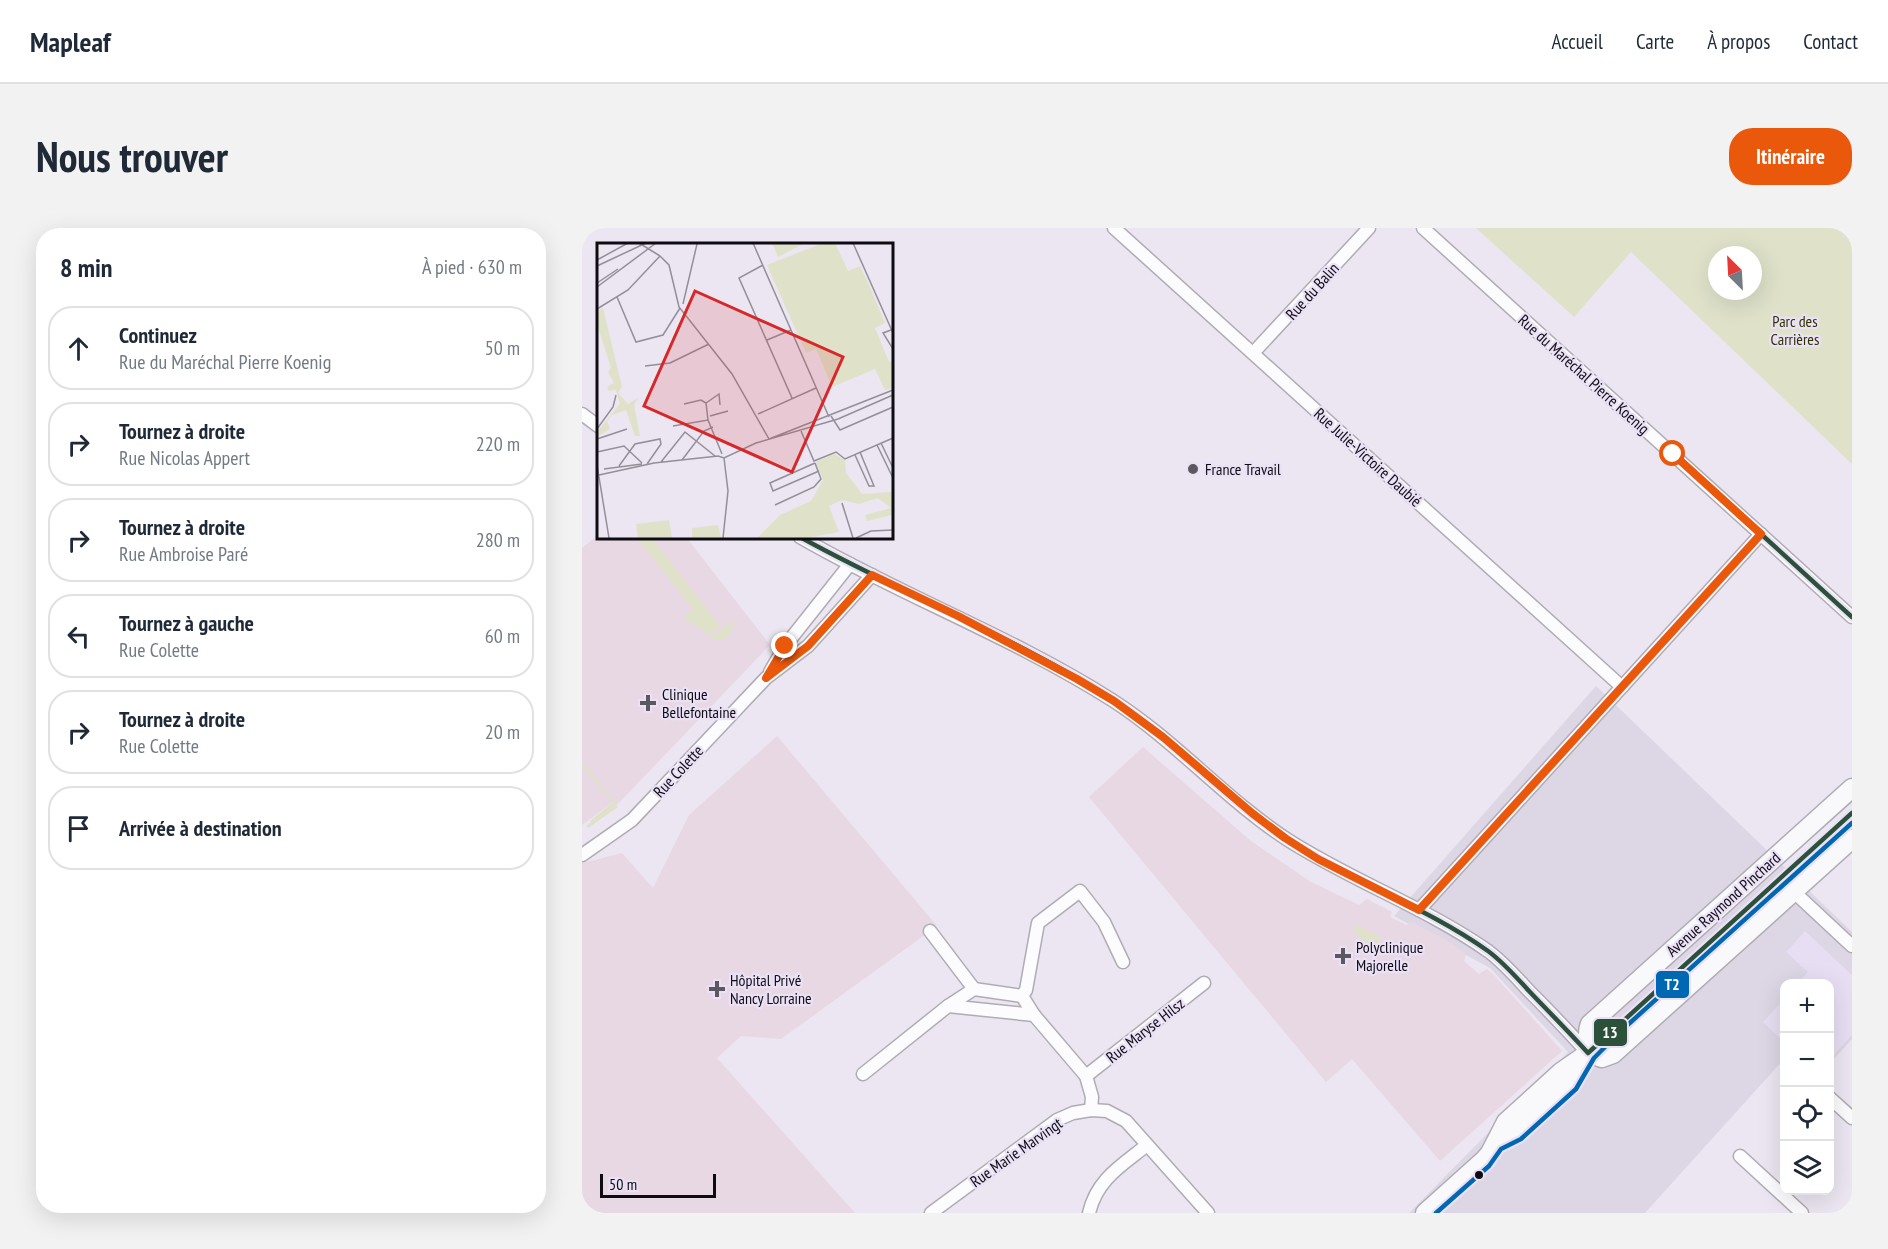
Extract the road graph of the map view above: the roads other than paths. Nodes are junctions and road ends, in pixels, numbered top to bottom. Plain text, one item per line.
1 (1114, 228) edge
2 (1369, 228) edge
3 (1423, 228) edge
4 (1254, 352) junction
5 (582, 414) edge
6 (597, 425) edge
7 (1761, 534) junction
8 (802, 538) edge
9 (850, 564) junction
10 (872, 575) junction
11 (1852, 617) edge
12 (766, 678) junction
13 (1622, 687) junction
14 (1852, 788) edge
15 (1852, 839) edge
16 (582, 855) edge
17 (1793, 891) junction
18 (1419, 910) junction
19 (930, 931) dead end
20 (1852, 946) edge
21 (1123, 962) dead end
22 (1204, 983) dead end
23 (974, 989) junction
24 (1022, 996) junction
25 (948, 1006) junction
26 (1034, 1015) junction
27 (1588, 1053) junction
28 (862, 1074) dead end
29 (1086, 1076) junction
30 (1834, 1102) edge
31 (1091, 1110) junction
32 (1852, 1118) edge
33 (1147, 1145) junction
34 (1740, 1156) dead end
35 (931, 1213) edge
36 (1089, 1213) edge
37 (1208, 1213) edge
38 (1425, 1213) edge
39 (1802, 1213) edge

1 - 4 street, Rue Julie-Victoire Daubié
2 - 4 street, Rue du Balin
3 - 7 street, Rue du Maréchal Pierre Koenig
4 - 13 street, Rue Julie-Victoire Daubié
5 - 6 street
7 - 11 street, Rue du Maréchal Pierre Koenig
7 - 13 street
8 - 9 street
9 - 10 street
9 - 12 street, Rue Colette
10 - 12 street, Rue Colette
10 - 18 street
12 - 16 street, Rue Colette
13 - 18 street
14 - 27 street, Avenue Raymond Pinchard
15 - 17 street
17 - 20 street
17 - 27 street
18 - 27 street
19 - 23 street
21 - 24 street
22 - 29 street, Rue Maryse Hilsz
23 - 24 street
23 - 25 street
24 - 26 street
25 - 26 street
25 - 28 street
26 - 29 street
27 - 38 street
29 - 31 street
30 - 32 street
31 - 33 street, Rue Marie Marvingt
31 - 35 street, Rue Marie Marvingt
33 - 36 street
33 - 37 street, Rue Marie Marvingt
34 - 39 street

